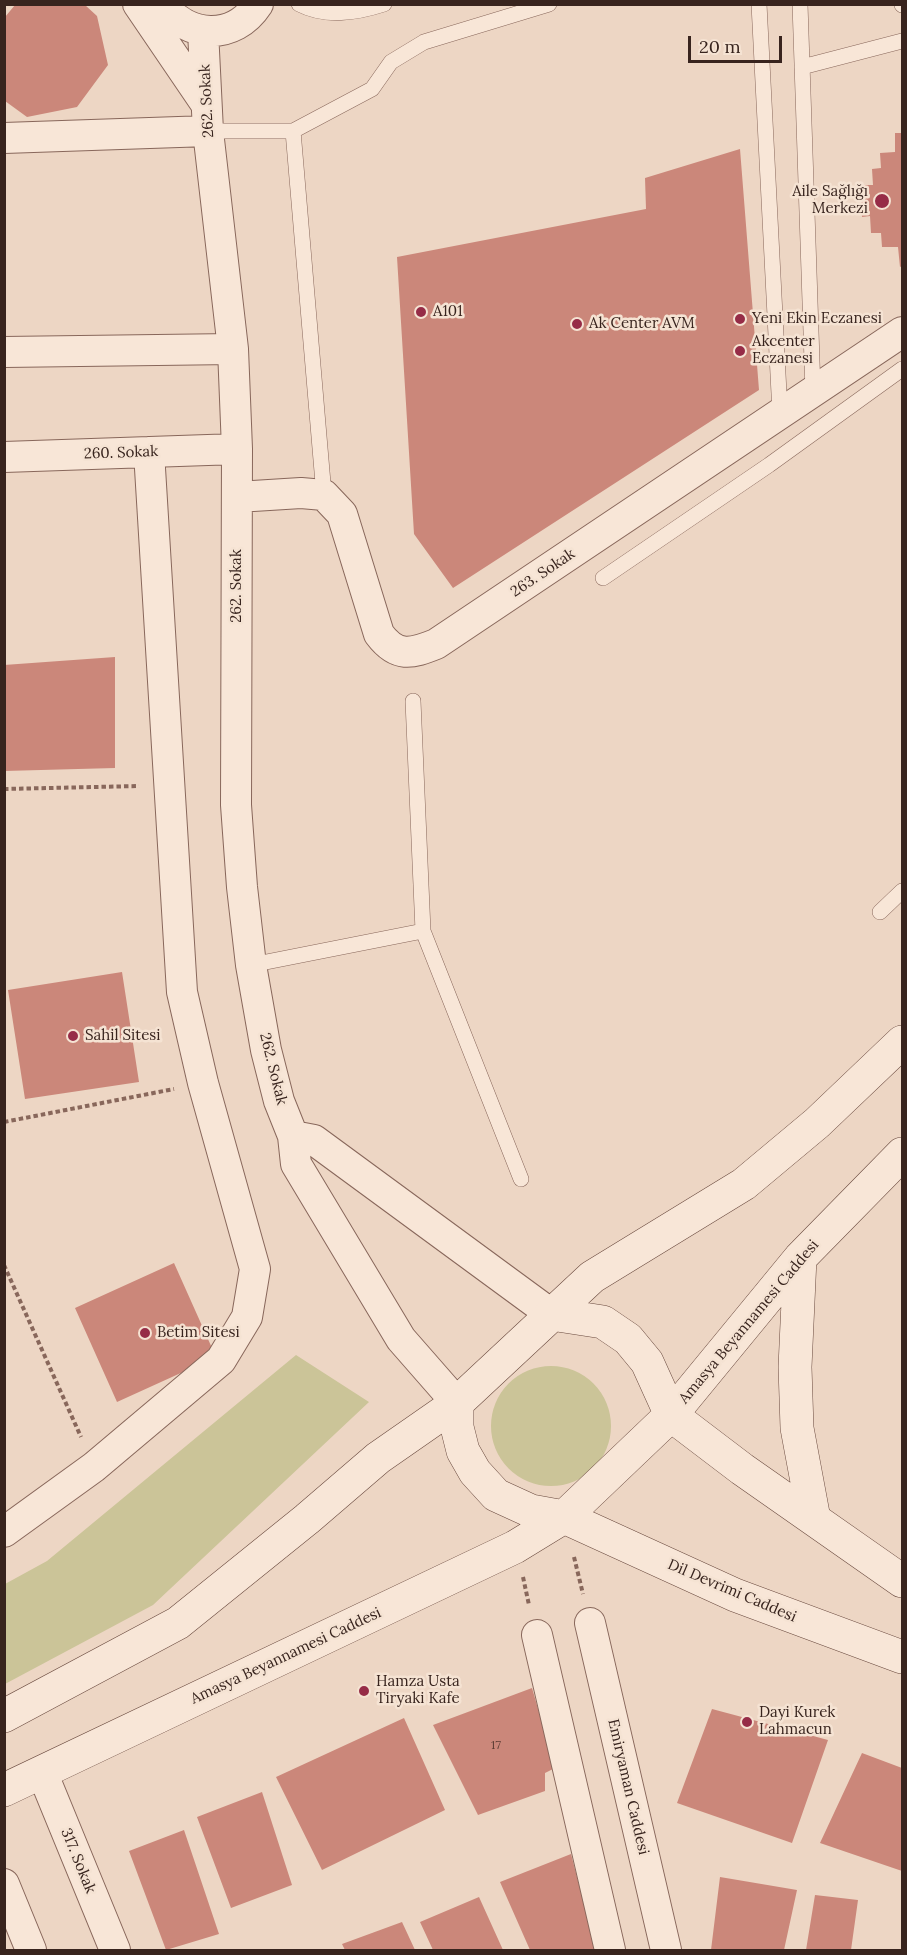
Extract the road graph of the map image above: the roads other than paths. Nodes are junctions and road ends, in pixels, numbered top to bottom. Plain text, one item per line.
1 (138, 4) edge
2 (162, 4) edge
3 (258, 4) edge
4 (299, 4) edge
5 (384, 4) edge
6 (549, 4) edge
7 (759, 4) edge
8 (800, 4) edge
9 (203, 31) junction
10 (903, 41) edge
11 (802, 67) junction
12 (207, 118) junction
13 (293, 131) junction
14 (4, 138) edge
15 (903, 332) edge
16 (233, 349) junction
17 (4, 352) edge
18 (903, 369) edge
19 (813, 392) junction
20 (780, 413) junction
21 (237, 449) junction
22 (149, 452) junction
23 (4, 457) edge
24 (324, 495) junction
25 (237, 497) junction
26 (603, 578) dead end
27 (413, 701) dead end
28 (903, 891) edge
29 (880, 912) dead end
30 (423, 931) junction
31 (251, 965) junction
32 (903, 1042) edge
33 (293, 1136) junction
34 (903, 1154) edge
35 (520, 1179) dead end
36 (800, 1258) junction
37 (551, 1314) junction
38 (457, 1403) junction
39 (671, 1415) junction
40 (564, 1516) junction
41 (814, 1519) junction
42 (4, 1532) edge
43 (903, 1581) edge
44 (590, 1623) road end
45 (537, 1635) road end
46 (903, 1657) edge
47 (4, 1716) edge
48 (42, 1772) junction
49 (4, 1790) edge
50 (4, 1884) edge
51 (31, 1950) edge
52 (115, 1950) edge
53 (610, 1950) edge
54 (666, 1950) edge

1 - 12 street
2 - 9 street
3 - 9 street
4 - 5 lane
6 - 13 lane
7 - 20 lane
8 - 11 lane
9 - 12 street, 262. Sokak
10 - 11 lane
11 - 19 lane
12 - 13 lane
12 - 14 street
12 - 16 street, 262. Sokak
13 - 24 lane
15 - 19 street, 263. Sokak
16 - 17 street
16 - 21 street, 262. Sokak
18 - 26 lane
19 - 20 street, 263. Sokak
20 - 24 street, 263. Sokak
21 - 22 street, 260. Sokak
21 - 25 street, 262. Sokak
22 - 23 street, 260. Sokak
22 - 42 street
24 - 25 street
25 - 31 street, 262. Sokak
27 - 30 lane
28 - 29 lane
30 - 31 lane
30 - 35 lane
31 - 33 street, 262. Sokak
32 - 37 main road
33 - 37 street
33 - 38 street, 262. Sokak
34 - 36 main road, Amasya Beyannamesi Caddesi
36 - 39 main road, Amasya Beyannamesi Caddesi
36 - 41 main road
37 - 38 main road
37 - 39 main road
38 - 40 main road
38 - 47 main road
39 - 40 main road
39 - 41 main road
40 - 46 main road, Dil Devrimi Caddesi
40 - 48 main road, Amasya Beyannamesi Caddesi
41 - 43 main road
44 - 54 street, Emiryaman Caddesi
45 - 53 street
48 - 49 main road, Amasya Beyannamesi Caddesi
48 - 52 street, 317. Sokak
50 - 51 street

